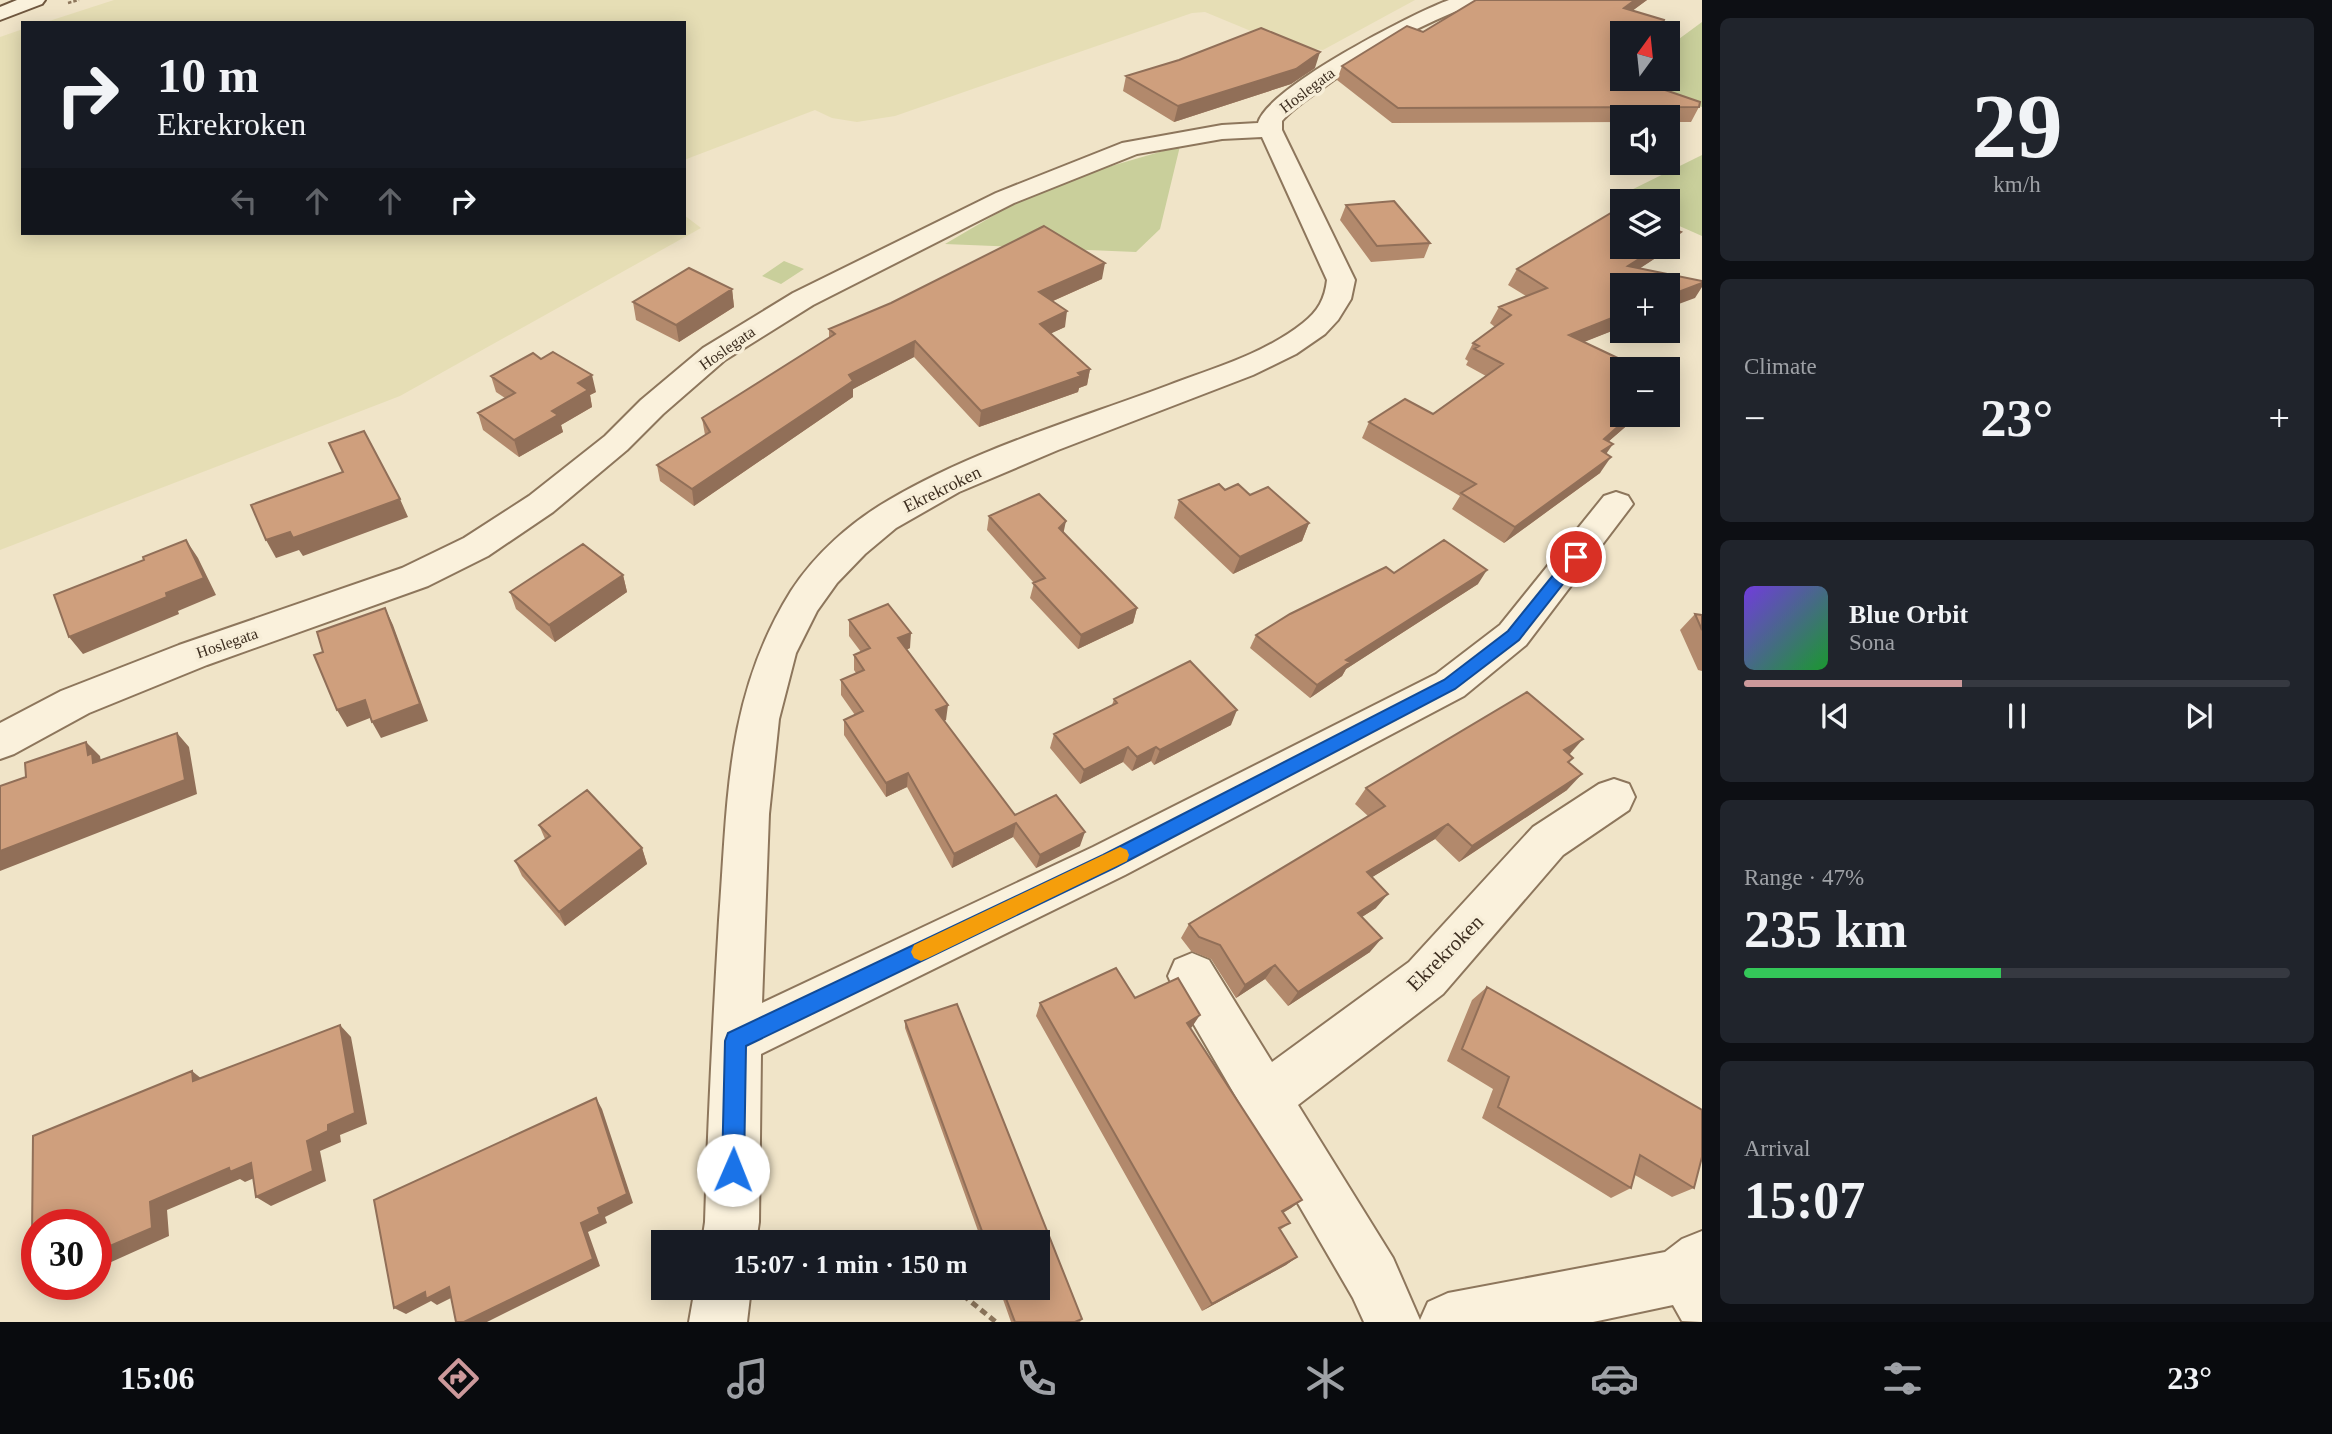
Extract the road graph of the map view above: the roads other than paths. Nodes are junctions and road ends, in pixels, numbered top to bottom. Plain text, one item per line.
1 (6, 0) edge
2 (35, 0) edge
3 (1468, 0) edge
4 (0, 3) edge
5 (0, 14) edge
6 (1270, 130) junction
7 (1616, 504) dead end
8 (0, 742) edge
9 (1614, 797) dead end
10 (1192, 976) dead end
11 (736, 1041) junction
12 (1265, 1098) junction
13 (731, 1230) edge
14 (1696, 1277) edge
15 (721, 1300) edge
16 (718, 1322) edge
17 (1393, 1322) edge
18 (1448, 1322) edge

1 - 4 street
2 - 5 street
3 - 6 street, Hoslegata
6 - 8 street, Hoslegata
6 - 11 street, Ekrekroken
7 - 11 street
9 - 12 street, Ekrekroken
10 - 12 street
11 - 13 street, Ekrekroken
12 - 17 street
14 - 18 street
15 - 16 street

